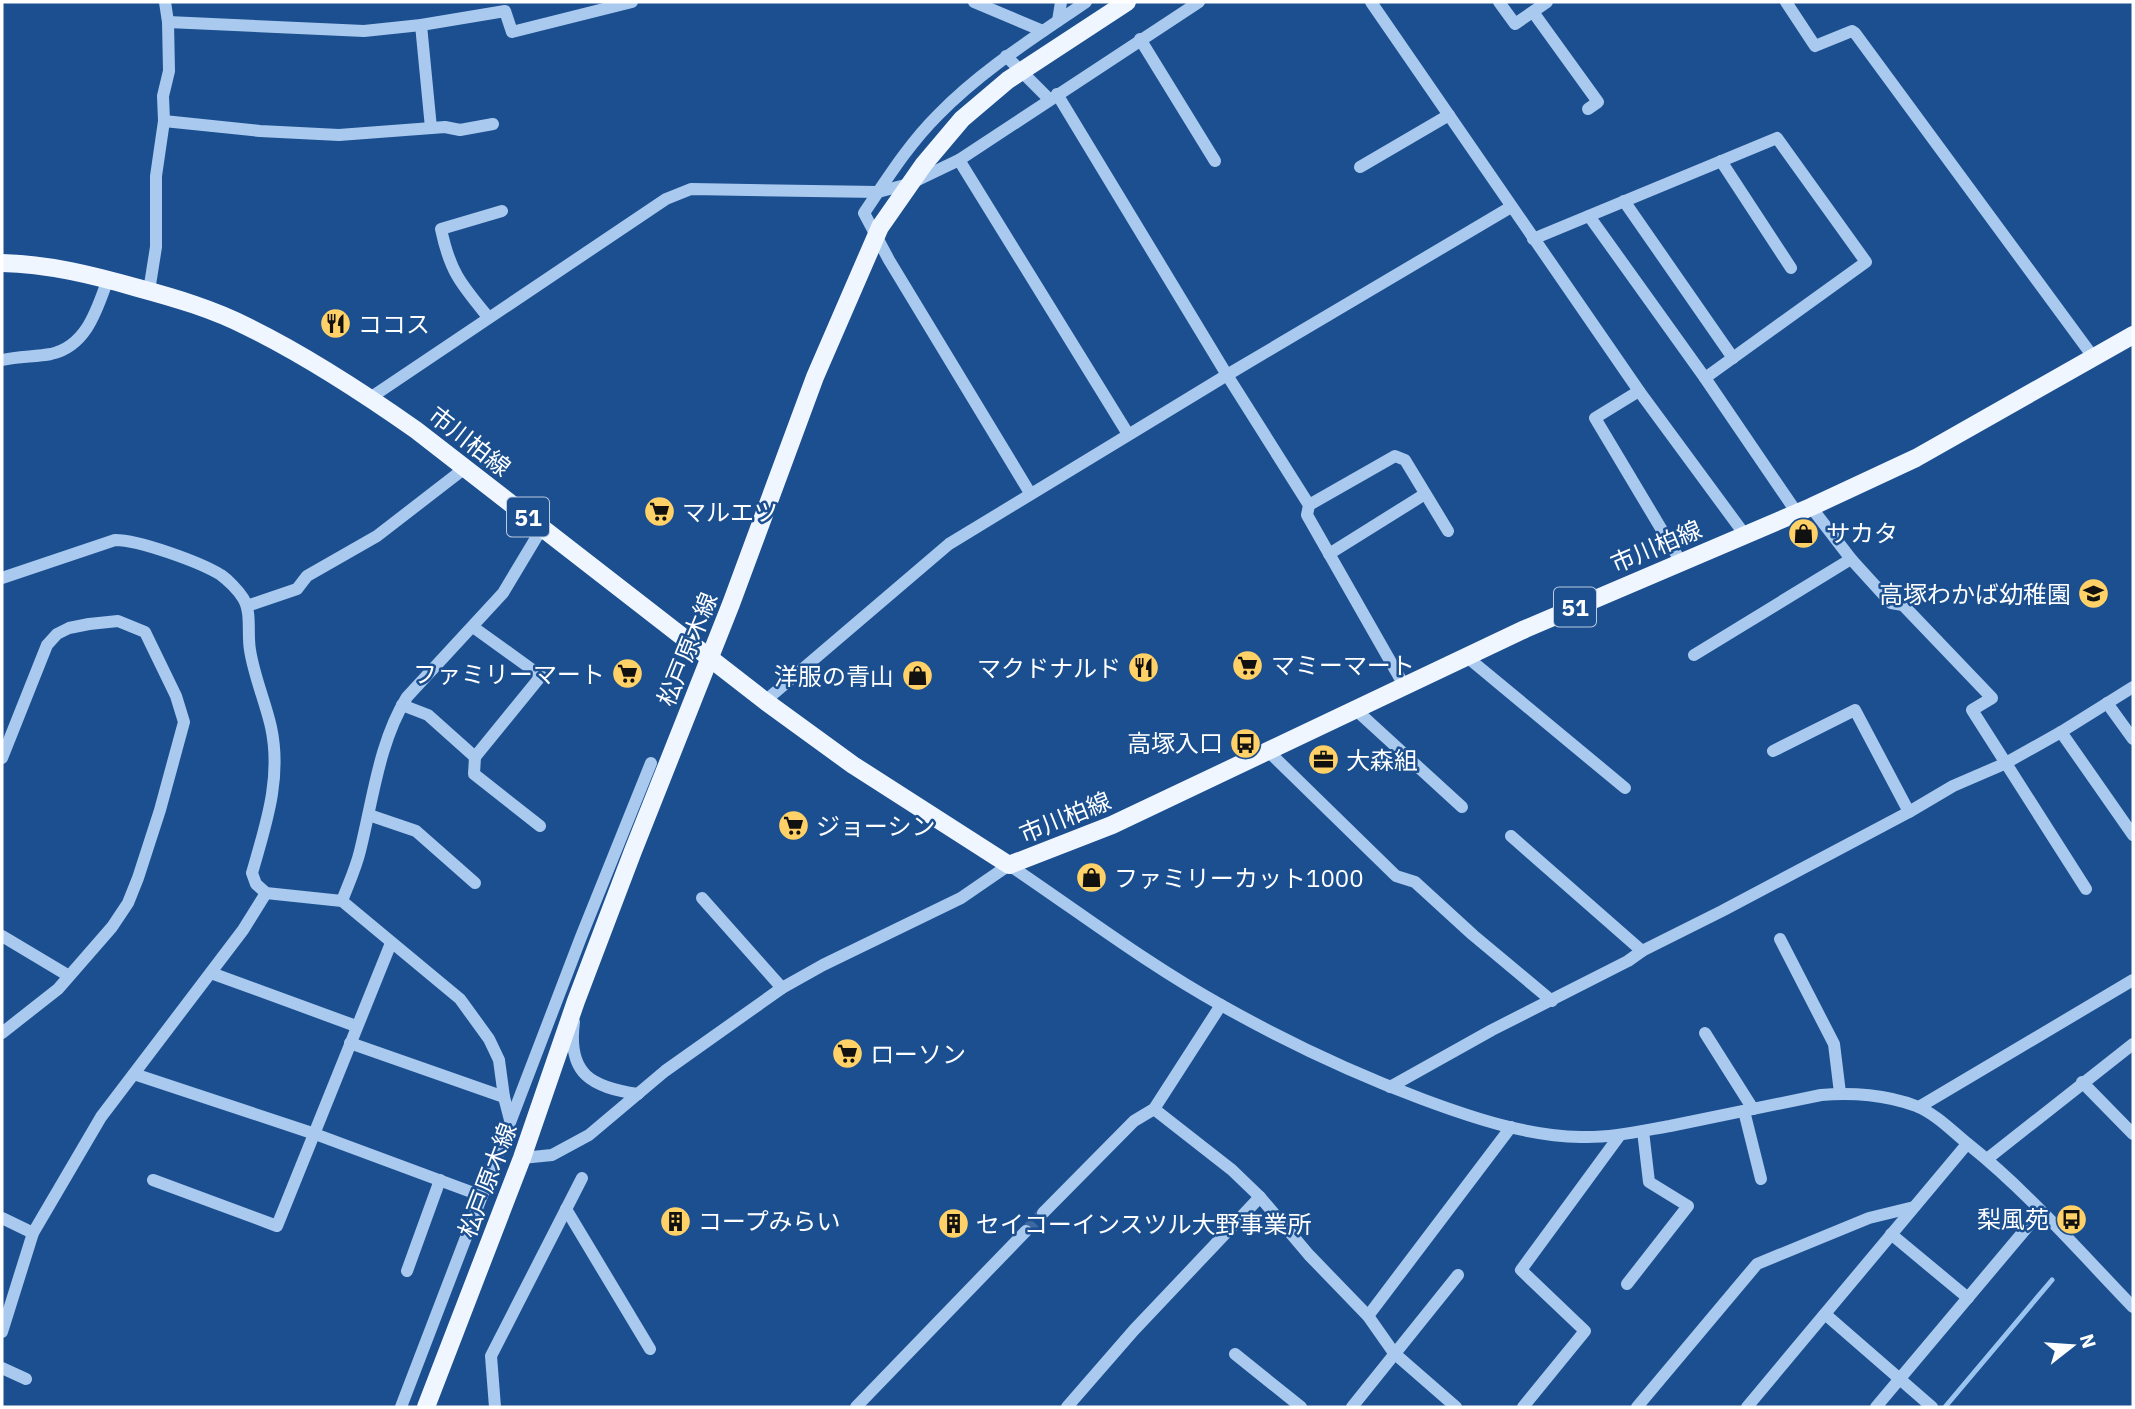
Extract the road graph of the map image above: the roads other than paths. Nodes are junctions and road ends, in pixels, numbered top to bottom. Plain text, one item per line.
1 (165, 2) edge
2 (632, 2) edge
3 (974, 2) edge
4 (1061, 2) edge
5 (1086, 2) edge
6 (1127, 2) edge
7 (1199, 2) edge
8 (1371, 2) edge
9 (1499, 2) edge
10 (1547, 2) edge
11 (1786, 2) edge
12 (1533, 12) junction
13 (1058, 21) junction
14 (168, 22) junction
15 (421, 25) junction
16 (1043, 31) junction
17 (1140, 39) junction
18 (1006, 56) junction
19 (1053, 97) junction
20 (1588, 109) dead end
21 (1449, 115) junction
22 (164, 121) junction
23 (493, 124) dead end
24 (431, 128) junction
25 (959, 160) junction
26 (1215, 161) dead end
27 (1721, 161) junction
28 (1360, 167) dead end
29 (878, 192) junction
30 (1625, 201) junction
31 (1511, 207) junction
32 (502, 211) dead end
33 (1589, 216) junction
34 (1533, 239) junction
35 (2, 263) edge
36 (1791, 268) dead end
37 (108, 279) junction
38 (149, 291) junction
39 (488, 317) junction
40 (2133, 335) edge
41 (1733, 358) junction
42 (2094, 358) junction
43 (2, 360) edge
44 (1227, 375) junction
45 (1705, 378) junction
46 (1639, 391) junction
47 (370, 398) junction
48 (1128, 434) junction
49 (465, 468) junction
50 (1030, 493) junction
51 (1425, 494) junction
52 (1309, 505) junction
53 (1804, 510) junction
54 (542, 528) junction
55 (1448, 531) dead end
56 (1745, 535) junction
57 (1329, 554) junction
58 (1851, 559) junction
59 (1681, 562) junction
60 (2, 578) edge
61 (247, 606) junction
62 (472, 627) junction
63 (1694, 655) dead end
64 (1467, 657) junction
65 (1405, 687) junction
66 (2133, 687) edge
67 (765, 701) junction
68 (2107, 703) junction
69 (402, 705) junction
70 (1356, 710) junction
71 (2061, 732) junction
72 (2133, 739) edge
73 (1773, 751) dead end
74 (1269, 752) junction
75 (475, 757) junction
76 (2, 758) edge
77 (651, 763) dead end
78 (2004, 764) junction
79 (1625, 788) dead end
80 (1461, 807) dead end
81 (1909, 812) junction
82 (369, 815) junction
83 (540, 826) dead end
84 (2133, 835) edge
85 (1511, 836) dead end
86 (1009, 865) junction
87 (475, 883) dead end
88 (2086, 889) dead end
89 (266, 893) junction
90 (702, 898) dead end
91 (342, 901) junction
92 (2, 936) edge
93 (1780, 939) dead end
94 (391, 943) junction
95 (1642, 951) junction
96 (211, 973) junction
97 (69, 976) junction
98 (2133, 980) edge
99 (782, 988) junction
100 (576, 1001) junction
101 (1552, 1001) junction
102 (1221, 1005) junction
103 (356, 1026) junction
104 (2, 1033) edge
105 (1705, 1033) dead end
106 (350, 1043) junction
107 (2133, 1044) edge
108 (134, 1074) junction
109 (2082, 1082) junction
110 (1390, 1087) junction
111 (1840, 1093) junction
112 (638, 1094) junction
113 (504, 1097) junction
114 (1919, 1107) junction
115 (1154, 1109) junction
116 (1748, 1110) junction
117 (510, 1120) junction
118 (1511, 1128) junction
119 (1643, 1131) junction
120 (315, 1134) junction
121 (2133, 1134) edge
122 (1620, 1135) junction
123 (1967, 1144) junction
124 (522, 1158) junction
125 (1987, 1159) junction
126 (582, 1178) dead end
127 (1761, 1179) dead end
128 (440, 1180) junction
129 (153, 1181) dead end
130 (482, 1196) junction
131 (1260, 1197) junction
132 (1914, 1207) junction
133 (566, 1209) junction
134 (2040, 1212) junction
135 (1043, 1213) tunnel mouth
136 (2, 1218) edge
137 (1026, 1231) tunnel mouth
138 (33, 1233) junction
139 (1891, 1234) junction
140 (407, 1271) dead end
141 (1458, 1275) dead end
142 (1627, 1283) dead end
143 (1968, 1298) junction
144 (2133, 1307) edge
145 (1825, 1314) junction
146 (1368, 1316) junction
147 (2, 1332) edge
148 (650, 1349) dead end
149 (1394, 1353) junction
150 (1235, 1354) dead end
151 (2, 1368) edge
152 (26, 1379) dead end
153 (1900, 1380) junction
154 (401, 1407) edge
155 (426, 1407) edge
156 (495, 1407) edge
157 (857, 1407) edge
158 (1067, 1407) edge
159 (1301, 1407) edge
160 (1352, 1407) edge
161 (1456, 1407) edge
162 (1523, 1407) edge
163 (1637, 1407) edge
164 (1747, 1407) edge
165 (1876, 1407) edge
166 (1932, 1407) edge

1 - 14 street
2 - 15 street
3 - 16 street
4 - 13 street
5 - 13 street
6 - 100 main road, 松戸原木線
7 - 17 street
8 - 21 street
9 - 12 street
10 - 12 street
11 - 42 street
12 - 20 street
13 - 16 street
14 - 15 street
14 - 22 street
15 - 24 street
16 - 18 street
17 - 19 street
17 - 26 street
18 - 19 street
18 - 29 street
19 - 25 street
19 - 44 street
21 - 28 street
21 - 31 street
22 - 24 street
22 - 38 street
23 - 24 street
25 - 29 street
25 - 48 street
27 - 30 street
27 - 36 street
27 - 41 street
29 - 39 street
29 - 50 street
30 - 33 street
30 - 41 street
31 - 34 street
31 - 44 street
32 - 39 street
33 - 34 street
33 - 45 street
34 - 46 street
35 - 37 main road, 市川柏線 / 51
37 - 38 main road, 市川柏線 / 51
37 - 43 street
38 - 47 main road, 市川柏線 / 51
39 - 47 street
40 - 42 main road, 市川柏線 / 51
41 - 45 street
42 - 53 main road, 市川柏線 / 51
44 - 48 street
44 - 52 street
45 - 53 street
46 - 56 street
46 - 59 street
47 - 49 main road, 市川柏線 / 51
48 - 50 street
49 - 54 main road, 市川柏線 / 51
49 - 61 street
50 - 67 street
51 - 52 street
51 - 55 street
51 - 57 street
52 - 57 street
53 - 56 main road, 市川柏線 / 51
53 - 58 street
54 - 62 street
54 - 67 main road, 市川柏線 / 51
56 - 59 main road, 市川柏線 / 51
57 - 65 street
58 - 63 street
58 - 78 street
59 - 64 main road, 市川柏線 / 51
60 - 61 street
61 - 89 street
62 - 69 street
62 - 75 street
64 - 65 main road, 市川柏線 / 51
64 - 79 street
65 - 70 main road, 市川柏線 / 51
66 - 68 street
67 - 86 main road, 市川柏線 / 51
68 - 71 street
68 - 72 street
69 - 75 street
69 - 82 street
70 - 74 main road, 市川柏線 / 51
70 - 80 street
71 - 78 street
71 - 84 street
73 - 81 street
74 - 86 main road, 市川柏線 / 51
74 - 101 street
75 - 83 street
76 - 97 street
77 - 117 street
78 - 81 street
78 - 88 street
81 - 95 street
82 - 87 street
82 - 91 street
85 - 95 street
86 - 99 street
86 - 102 street
89 - 91 street
89 - 96 street
90 - 99 street
91 - 94 street
92 - 97 street
93 - 111 street
94 - 103 street
94 - 113 street
95 - 101 street
96 - 103 street
96 - 108 street
97 - 104 street
98 - 114 street
99 - 112 street
100 - 112 street
100 - 124 main road, 松戸原木線
101 - 110 street
102 - 110 street
102 - 115 street
103 - 106 street
105 - 116 street
106 - 113 street
106 - 120 street
107 - 109 street
108 - 120 street
108 - 138 street
109 - 121 street
109 - 125 street
110 - 118 street
111 - 114 street
111 - 116 street
112 - 124 street
113 - 117 street
114 - 123 street
115 - 131 street
115 - 135 street
116 - 119 street
116 - 127 street
117 - 130 street
118 - 122 street
118 - 146 street
119 - 122 street
119 - 142 street
120 - 128 street
120 - 129 street
122 - 162 street
123 - 125 street
123 - 132 street
124 - 155 main road, 松戸原木線
125 - 134 street
126 - 133 street
128 - 130 street
128 - 140 street
130 - 154 street
131 - 146 street
131 - 158 street
132 - 139 street
132 - 163 street
133 - 148 street
133 - 156 street
134 - 143 street
134 - 144 street
136 - 138 street
137 - 157 street
138 - 147 street
139 - 143 street
139 - 145 street
141 - 149 street
143 - 153 street
145 - 153 street
145 - 164 street
146 - 149 street
149 - 160 street
149 - 161 street
150 - 159 street
151 - 152 street
153 - 165 street
153 - 166 street

